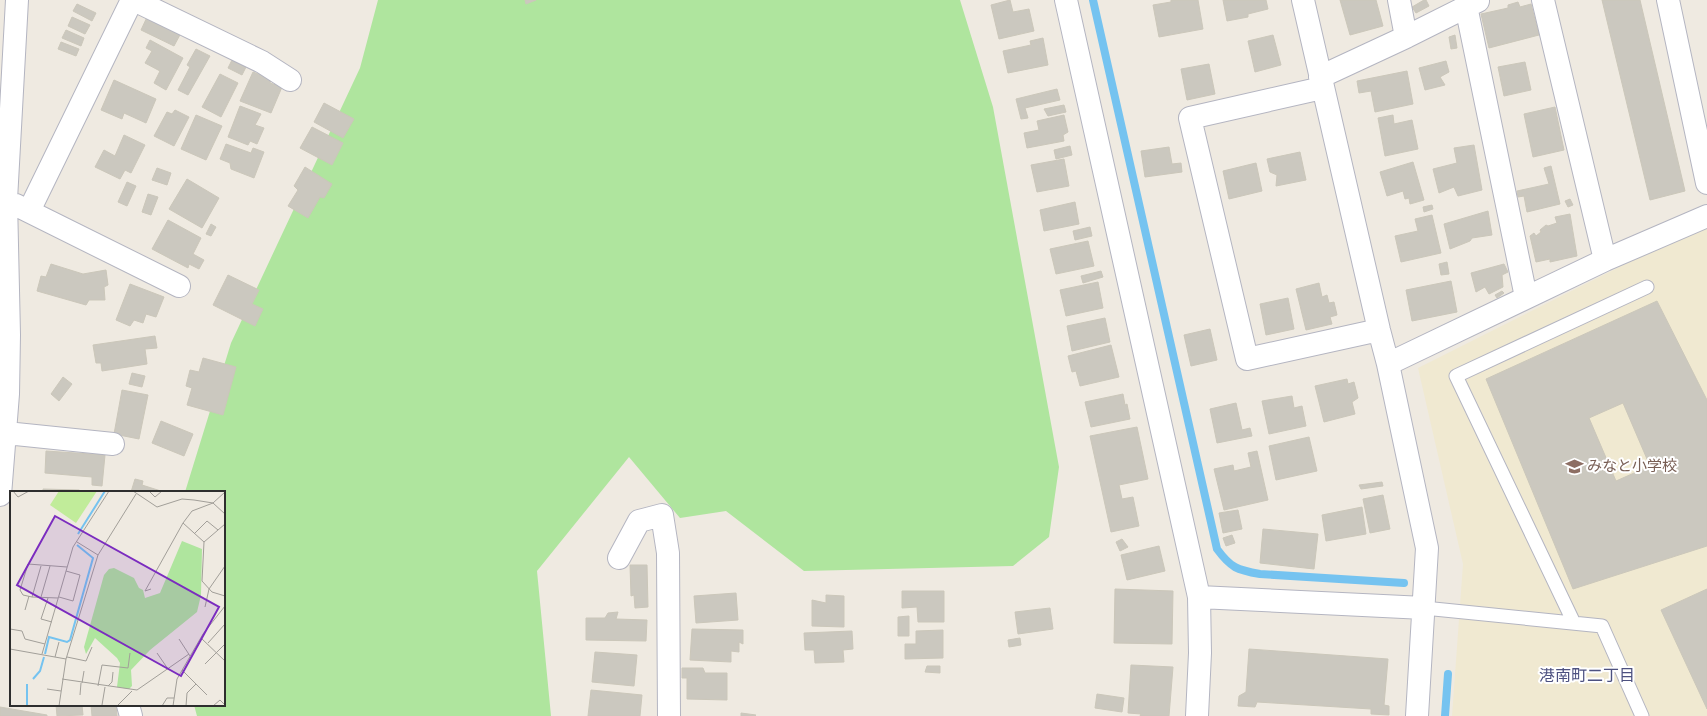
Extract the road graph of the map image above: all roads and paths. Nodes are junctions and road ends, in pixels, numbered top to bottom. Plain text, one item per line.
1 (17, 0) edge
2 (133, 0) edge
3 (1066, 0) edge
4 (1302, 0) edge
5 (1399, 0) edge
6 (1543, 0) edge
7 (1668, 0) edge
8 (1473, 3) edge
9 (1406, 37) junction
10 (7, 51) edge
11 (290, 80) dead end
12 (1321, 83) junction
13 (1707, 183) edge
14 (6, 200) junction
15 (30, 211) junction
16 (1707, 216) edge
17 (1606, 260) junction
18 (179, 286) dead end
19 (1647, 287) dead end
20 (1526, 297) junction
21 (1379, 330) junction
22 (1388, 364) junction
23 (4, 393) edge
24 (6, 433) junction
25 (113, 444) dead end
26 (0, 495) edge
27 (619, 558) dead end
28 (1199, 597) junction
29 (1424, 608) junction
30 (1574, 623) junction
31 (128, 706) edge
32 (131, 716) edge
33 (669, 716) edge
34 (1197, 716) edge
35 (1417, 716) edge
36 (1642, 716) edge

1 - 10 street
2 - 11 street
2 - 15 street
3 - 28 street
4 - 12 street
5 - 9 street
6 - 17 street
7 - 13 street
8 - 9 street
8 - 20 street
9 - 12 street
10 - 14 street
12 - 21 street
12 - 21 street
14 - 15 street
14 - 23 street
15 - 18 street
16 - 17 street
17 - 20 street
19 - 30 lane
20 - 22 street
21 - 22 street
22 - 29 street
23 - 24 street
24 - 25 street
24 - 26 street
27 - 33 street
28 - 29 street
28 - 34 street
29 - 30 lane
29 - 35 street
30 - 36 lane
31 - 32 street

